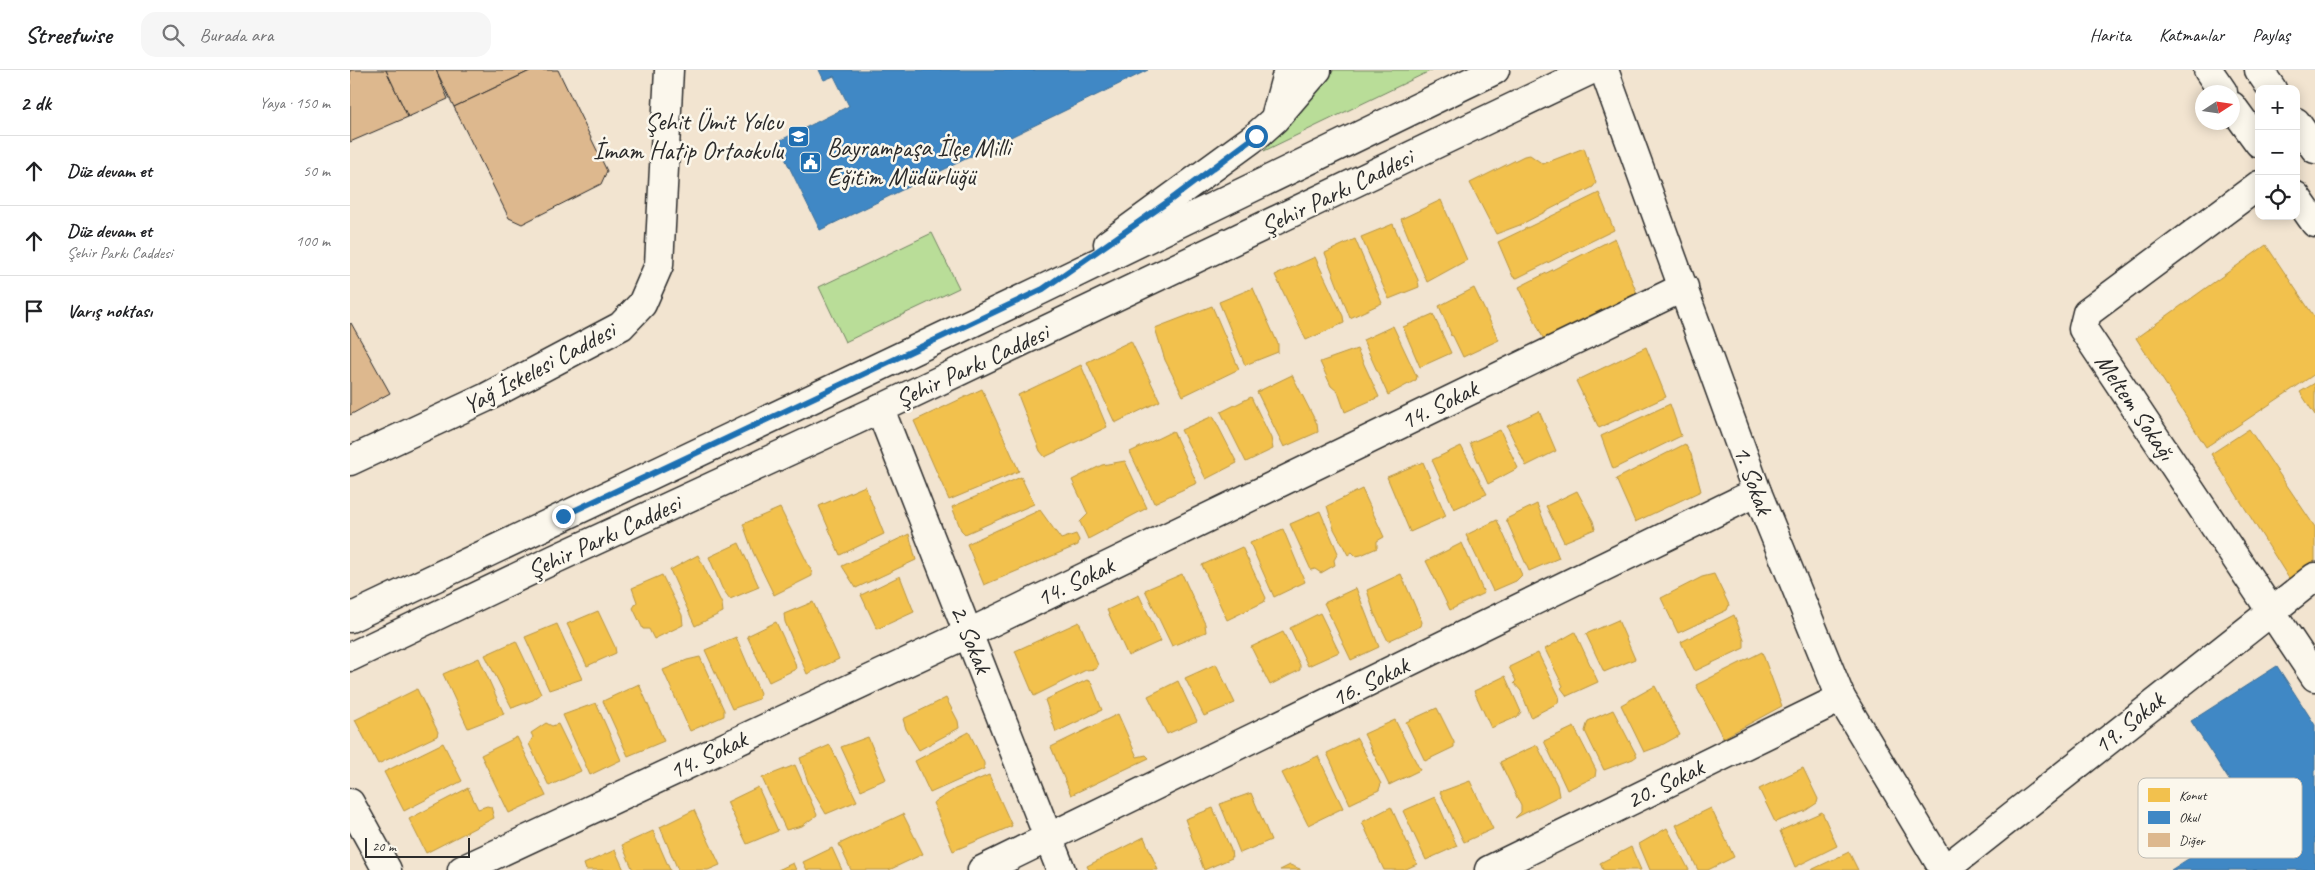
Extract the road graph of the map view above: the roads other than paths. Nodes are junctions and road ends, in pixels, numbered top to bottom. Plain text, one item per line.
1 (669, 70) edge
2 (1288, 70) edge
3 (1316, 70) edge
4 (1495, 70) edge
5 (1591, 70) edge
6 (1604, 70) edge
7 (2208, 70) edge
8 (2259, 70) edge
9 (2218, 85) edge
10 (2269, 85) edge
11 (2240, 117) edge
12 (1275, 119) junction
13 (2300, 128) edge
14 (2255, 138) edge
15 (2315, 149) edge
16 (2255, 188) edge
17 (2300, 201) edge
18 (2315, 222) edge
19 (1684, 286) junction
20 (1043, 289) junction
21 (880, 409) junction
22 (350, 461) edge
23 (1757, 492) junction
24 (2315, 577) edge
25 (2271, 610) junction
26 (350, 618) edge
27 (968, 633) junction
28 (350, 657) edge
29 (2315, 677) edge
30 (1841, 698) junction
31 (350, 803) edge
32 (1049, 839) junction
33 (387, 870) edge
34 (462, 870) edge
35 (982, 870) edge
36 (1061, 870) edge
37 (1489, 870) edge
38 (1944, 870) edge

1 - 22 street, Yağ İskelesi Caddesi
2 - 12 street
3 - 12 street
4 - 20 street, Şehir Parkı Caddesi
5 - 21 street, Şehir Parkı Caddesi
6 - 19 street, 1. Sokak
7 - 9 street
8 - 10 street
11 - 14 street
12 - 20 street
13 - 15 street
16 - 25 street, Meltem Sokağı
17 - 18 street
19 - 23 street, 1. Sokak
19 - 27 street, 14. Sokak
20 - 26 street, Şehir Parkı Caddesi
21 - 27 street, 2. Sokak
21 - 28 street, Şehir Parkı Caddesi
23 - 30 street, 1. Sokak
23 - 32 street, 16. Sokak
24 - 25 street, 19. Sokak
25 - 29 street, Meltem Sokağı
25 - 38 street, 19. Sokak
27 - 32 street, 2. Sokak
27 - 34 street, 14. Sokak
30 - 37 street, 20. Sokak
30 - 38 street, 1. Sokak
31 - 33 street
32 - 35 street, 16. Sokak
32 - 36 street, 2. Sokak

